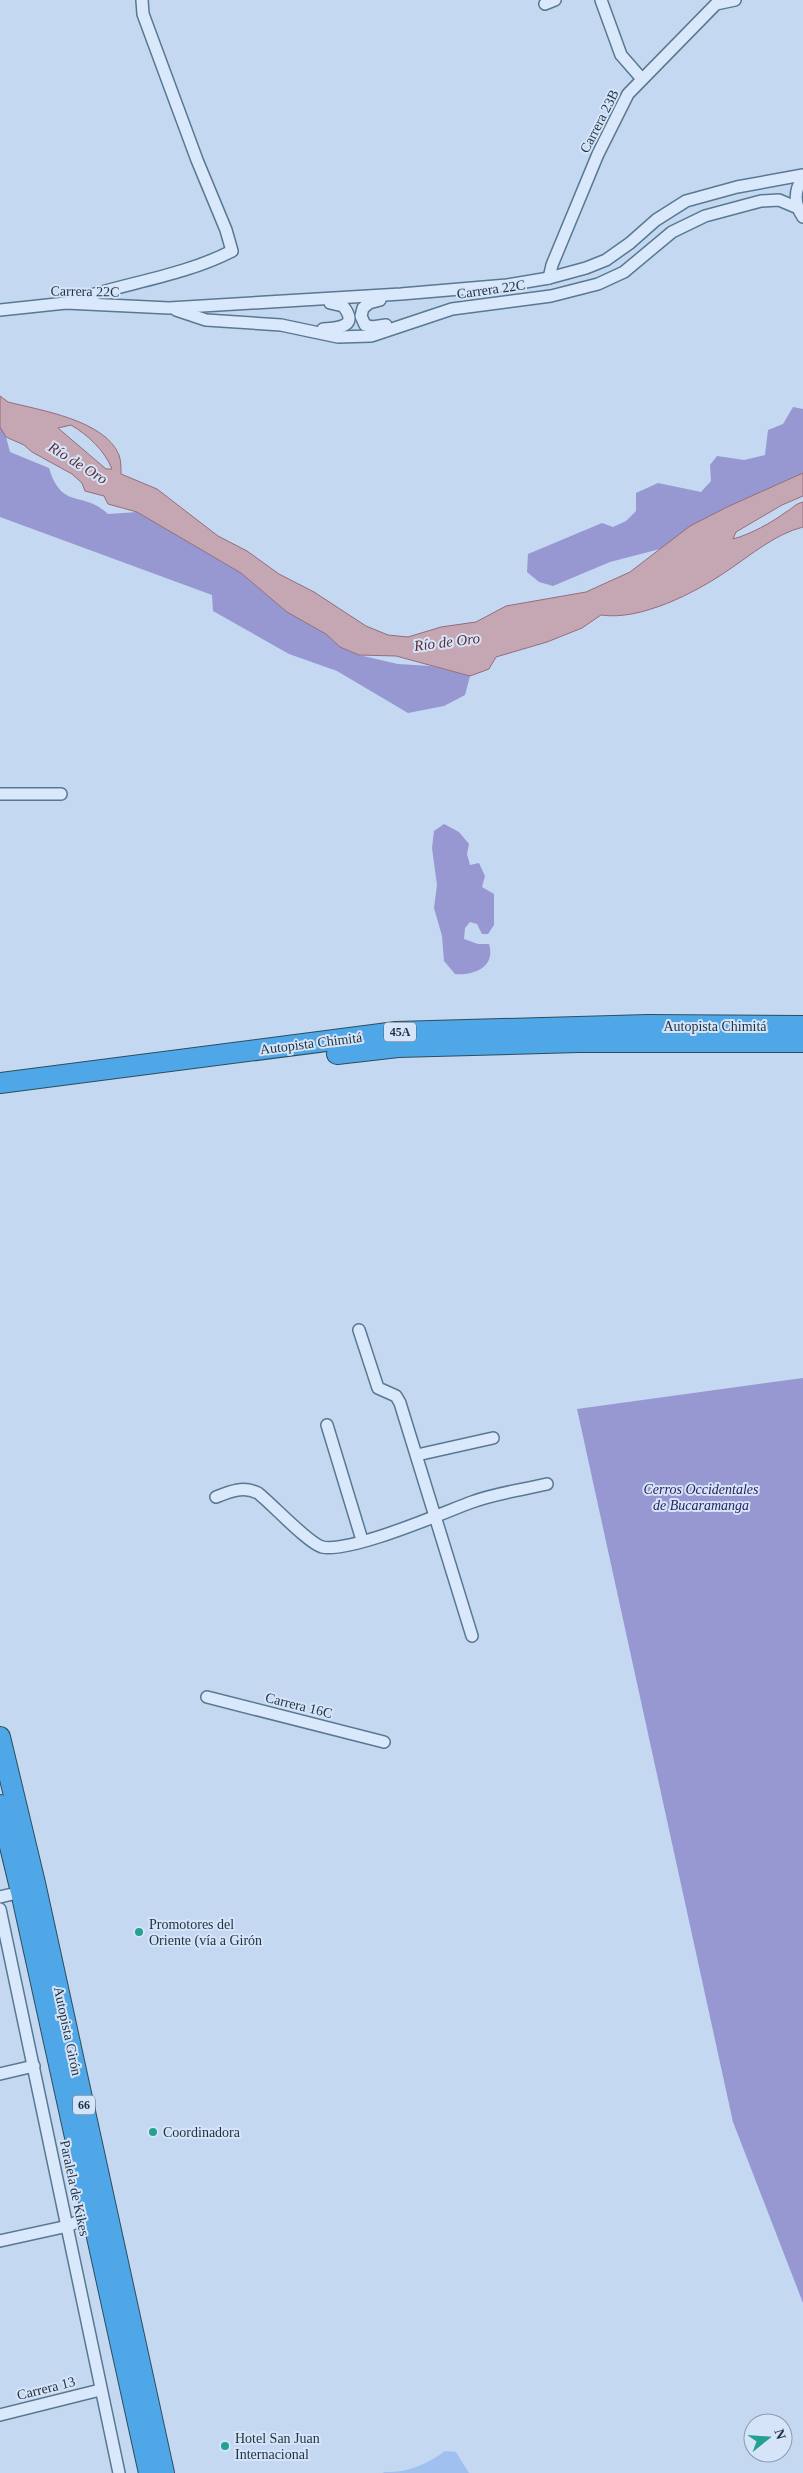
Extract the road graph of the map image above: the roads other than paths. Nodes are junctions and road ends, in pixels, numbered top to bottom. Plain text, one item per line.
1 (142, 0) edge
2 (601, 0) edge
3 (735, 0) edge
4 (642, 79) junction
5 (803, 176) edge
6 (800, 213) edge
7 (549, 278) junction
8 (402, 294) junction
9 (311, 300) junction
10 (66, 303) junction
11 (169, 308) junction
12 (0, 310) edge
13 (409, 322) junction
14 (306, 330) junction
15 (0, 794) edge
16 (61, 794) dead end
17 (803, 1026) edge
18 (803, 1042) edge
19 (0, 1083) edge
20 (0, 1096) edge
21 (359, 1330) dead end
22 (327, 1425) dead end
23 (493, 1438) dead end
24 (417, 1456) junction
25 (547, 1484) dead end
26 (216, 1496) dead end
27 (436, 1518) junction
28 (362, 1540) junction
29 (472, 1636) dead end
30 (207, 1697) dead end
31 (0, 1737) edge
32 (384, 1742) dead end
33 (0, 1805) edge
34 (21, 1892) junction
35 (0, 1897) edge
36 (0, 1909) edge
37 (34, 2066) junction
38 (0, 2074) edge
39 (92, 2215) junction
40 (68, 2226) junction
41 (0, 2241) edge
42 (100, 2390) junction
43 (0, 2415) edge
44 (120, 2473) edge
45 (149, 2473) edge
46 (164, 2473) edge

1 - 10 street
2 - 4 street
3 - 4 street, Carrera 23B
4 - 7 street, Carrera 23B
5 - 6 street
5 - 7 street, Carrera 22C
6 - 13 street, Carrera 22C
7 - 8 street, Carrera 22C
8 - 9 street, Carrera 22C
8 - 13 street
9 - 11 street, Carrera 22C
9 - 14 street
10 - 11 street, Carrera 22C
10 - 12 street, Carrera 22C
11 - 14 street, Carrera 22C
13 - 14 street, Carrera 22C
15 - 16 street
17 - 19 highway, Autopista Chimitá / 45A
18 - 20 highway, Autopista Chimitá / 45A
21 - 24 street
22 - 28 street
23 - 24 street
24 - 27 street
25 - 27 street
26 - 28 street
27 - 28 street
27 - 29 street
30 - 32 street, Carrera 16C
31 - 46 highway, Autopista Girón / 66
33 - 34 highway, Autopista Girón / 66
34 - 35 street
34 - 39 highway, Autopista Girón / 66
36 - 37 street, Paralela de Kikes
37 - 38 street
37 - 40 street, Paralela de Kikes
39 - 40 street
39 - 45 highway, Autopista Girón / 66
40 - 41 street
40 - 42 street, Paralela de Kikes
42 - 43 street, Carrera 13
42 - 44 street, Paralela de Kikes

